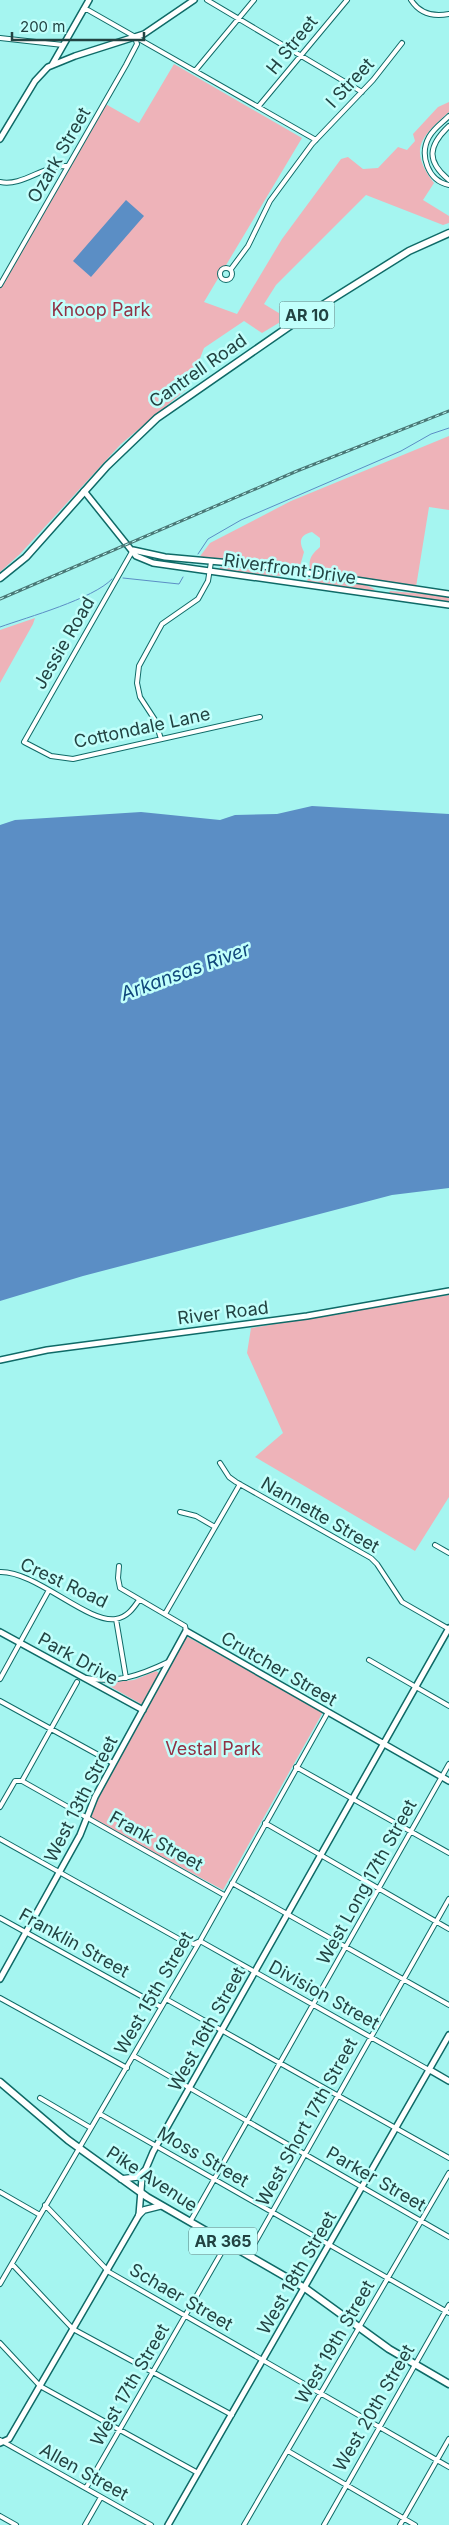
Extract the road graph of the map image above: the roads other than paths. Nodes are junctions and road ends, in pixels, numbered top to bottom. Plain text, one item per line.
1 (89, 0) edge
2 (194, 0) edge
3 (206, 0) edge
4 (254, 0) edge
5 (347, 0) edge
6 (411, 0) edge
7 (83, 10) junction
8 (449, 14) edge
9 (238, 20) junction
10 (136, 37) junction
11 (0, 38) edge
12 (402, 43) dead end
13 (63, 45) junction
14 (301, 55) junction
15 (52, 65) junction
16 (195, 71) junction
17 (362, 92) junction
18 (258, 107) junction
19 (449, 116) edge
20 (449, 126) edge
21 (0, 139) edge
22 (316, 140) junction
23 (68, 166) junction
24 (449, 180) edge
25 (0, 182) edge
26 (449, 185) edge
27 (449, 233) edge
28 (231, 269) dead end
29 (0, 273) edge
30 (5, 276) junction
31 (0, 285) edge
32 (84, 492) junction
33 (133, 550) junction
34 (210, 562) junction
35 (209, 571) junction
36 (0, 578) edge
37 (449, 594) edge
38 (449, 605) edge
39 (260, 717) dead end
40 (161, 739) junction
41 (32, 746) joint
42 (449, 1291) edge
43 (0, 1360) edge
44 (220, 1463) dead end
45 (240, 1484) junction
46 (180, 1512) dead end
47 (215, 1527) junction
48 (434, 1545) dead end
49 (449, 1553) edge
50 (119, 1566) dead end
51 (0, 1572) edge
52 (49, 1590) junction
53 (139, 1600) junction
54 (165, 1614) junction
55 (116, 1619) junction
56 (449, 1629) edge
57 (186, 1631) junction
58 (0, 1632) edge
59 (20, 1643) junction
60 (369, 1660) dead end
61 (168, 1662) junction
62 (81, 1676) junction
63 (126, 1678) junction
64 (0, 1679) edge
65 (77, 1682) dead end
66 (416, 1687) junction
67 (0, 1701) edge
68 (449, 1706) edge
69 (143, 1710) junction
70 (328, 1712) junction
71 (51, 1729) junction
72 (383, 1744) junction
73 (113, 1763) junction
74 (449, 1764) edge
75 (296, 1767) junction
76 (442, 1777) junction
77 (22, 1780) junction
78 (449, 1781) edge
79 (352, 1799) junction
80 (0, 1807) edge
81 (87, 1818) junction
82 (265, 1823) junction
83 (411, 1832) junction
84 (0, 1839) edge
85 (449, 1853) edge
86 (320, 1856) junction
87 (60, 1872) junction
88 (232, 1883) junction
89 (378, 1889) junction
90 (224, 1895) junction
91 (449, 1899) edge
92 (288, 1914) junction
93 (0, 1918) edge
94 (436, 1922) junction
95 (449, 1929) edge
96 (26, 1932) junction
97 (200, 1941) junction
98 (346, 1947) junction
99 (255, 1972) junction
100 (0, 1978) edge
101 (404, 1980) junction
102 (0, 1998) edge
103 (166, 1999) junction
104 (313, 2005) junction
105 (449, 2005) edge
106 (162, 2007) junction
107 (222, 2030) junction
108 (449, 2035) edge
109 (371, 2037) junction
110 (134, 2056) junction
111 (280, 2063) junction
112 (127, 2068) junction
113 (430, 2070) junction
114 (449, 2081) edge
115 (0, 2082) edge
116 (189, 2088) junction
117 (338, 2096) junction
118 (40, 2098) dead end
119 (100, 2114) junction
120 (247, 2121) junction
121 (91, 2128) junction
122 (397, 2128) junction
123 (157, 2146) junction
124 (78, 2148) junction
125 (305, 2154) junction
126 (449, 2158) edge
127 (144, 2171) junction
128 (449, 2173) edge
129 (121, 2179) junction
130 (215, 2179) junction
131 (362, 2187) junction
132 (0, 2192) edge
133 (141, 2193) junction
134 (45, 2205) junction
135 (160, 2206) junction
136 (272, 2212) junction
137 (40, 2215) junction
138 (139, 2215) junction
139 (421, 2221) junction
140 (190, 2222) junction
141 (449, 2237) edge
142 (228, 2243) junction
143 (330, 2245) junction
144 (248, 2255) junction
145 (12, 2264) junction
146 (107, 2270) junction
147 (388, 2278) junction
148 (0, 2284) edge
149 (306, 2288) junction
150 (449, 2305) edge
151 (447, 2312) edge
152 (185, 2316) junction
153 (73, 2329) junction
154 (360, 2329) junction
155 (0, 2343) edge
156 (264, 2360) junction
157 (415, 2365) junction
158 (153, 2372) junction
159 (449, 2384) edge
160 (40, 2386) junction
161 (321, 2394) junction
162 (232, 2415) junction
163 (379, 2427) junction
164 (120, 2430) junction
165 (449, 2439) edge
166 (1, 2441) edge
167 (288, 2451) junction
168 (437, 2460) junction
169 (449, 2467) edge
170 (198, 2472) junction
171 (346, 2485) junction
172 (86, 2488) junction
173 (101, 2497) junction
174 (0, 2516) edge
175 (404, 2519) junction
176 (16, 2525) edge
177 (85, 2525) edge
178 (151, 2525) edge
179 (168, 2525) edge
180 (244, 2525) edge
181 (324, 2525) edge
182 (400, 2525) edge
183 (414, 2525) edge

1 - 7 street
2 - 10 street
3 - 9 street
4 - 9 street
5 - 14 street, H Street
6 - 8 street
7 - 10 street
7 - 13 street
9 - 14 street
9 - 16 street
10 - 15 street
10 - 16 street
10 - 23 street, Ozark Street
11 - 13 street
12 - 17 street, I Street
13 - 15 street
14 - 17 street
14 - 18 street, H Street
15 - 21 street
16 - 18 street
17 - 22 street, I Street
18 - 22 street
19 - 26 street
20 - 24 street
22 - 28 street, I Street
23 - 25 street
23 - 30 street, Ozark Street
27 - 32 main road, Cantrell Road / AR 10
29 - 30 street
30 - 31 street, Ozark Street
32 - 33 street, Riverfront Drive
32 - 36 main road, Cantrell Road / AR 10
33 - 34 street, Riverfront Drive
33 - 35 street, Riverfront Drive
33 - 41 street, Jessie Road
34 - 35 street
34 - 37 street, Riverfront Drive
35 - 38 street, Riverfront Drive
35 - 40 street
39 - 40 street, Cottondale Lane
40 - 41 street, Cottondale Lane
42 - 43 street, River Road
44 - 45 street, Nannette Street
45 - 47 street
45 - 56 street, Nannette Street
46 - 47 street
47 - 54 street
48 - 49 street
50 - 53 street, Crutcher Street
51 - 52 street, Crest Road
52 - 55 street, Crest Road
52 - 59 street
53 - 54 street, Crutcher Street
53 - 55 street, Crest Road
54 - 57 street, Crutcher Street
55 - 63 street, Crest Road
56 - 66 street, West 16th Street
57 - 61 street, West 13th Street
57 - 70 street, Crutcher Street
58 - 59 street, Park Drive
59 - 62 street, Park Drive
59 - 64 street
60 - 66 street
61 - 63 street
61 - 69 street, West 13th Street
62 - 63 street
62 - 69 street, Park Drive
65 - 71 street
66 - 68 street
66 - 72 street, West 16th Street
67 - 71 street
69 - 73 street, West 13th Street
70 - 72 street, Crutcher Street
70 - 75 street, West 15th Street
71 - 73 street
71 - 77 street
72 - 76 street, Crutcher Street
72 - 79 street, West 16th Street
73 - 81 street, West 13th Street
74 - 76 street, West Long 17th Street
75 - 79 street
75 - 82 street, West 15th Street
76 - 78 street, Crutcher Street
76 - 83 street, West Long 17th Street
77 - 80 street
77 - 81 street, Frank Street
79 - 83 street
79 - 86 street, West 16th Street
81 - 87 street, West 13th Street
81 - 90 street, Frank Street
82 - 86 street
82 - 88 street, West 15th Street
83 - 85 street
83 - 89 street, West Long 17th Street
84 - 87 street, Division Street
86 - 89 street
86 - 92 street, West 16th Street
87 - 96 street, West 13th Street
87 - 97 street, Division Street
88 - 90 street, West 15th Street
88 - 92 street
89 - 94 street
89 - 98 street, West Long 17th Street
90 - 97 street, West 15th Street
91 - 94 street, West Short 17th Street
92 - 98 street
92 - 99 street, West 16th Street
93 - 96 street, Franklin Street
94 - 95 street
94 - 101 street, West Short 17th Street
96 - 100 street, West 13th Street
96 - 106 street, Franklin Street
97 - 99 street, Division Street
97 - 103 street, West 15th Street
98 - 101 street
98 - 104 street, West Long 17th Street
99 - 104 street, Division Street
99 - 107 street, West 16th Street
101 - 105 street
101 - 109 street, West Short 17th Street
102 - 112 street
103 - 106 street, West 15th Street
103 - 107 street
104 - 109 street, Division Street
104 - 111 street, West Long 17th Street
106 - 110 street, West 15th Street
107 - 111 street
107 - 116 street, West 16th Street
108 - 113 street, West 18th Street
109 - 113 street, Division Street
109 - 117 street, West Short 17th Street
110 - 112 street, West 15th Street
110 - 116 street, Parker Street
111 - 117 street
111 - 120 street, West Long 17th Street
112 - 119 street, West 15th Street
113 - 114 street, Division Street
113 - 122 street, West 18th Street
115 - 124 main road, Pike Avenue / AR 365
116 - 120 street, Parker Street
116 - 123 street, West 16th Street
117 - 122 street
117 - 125 street, West Short 17th Street
118 - 121 street
119 - 121 street, West 15th Street
119 - 123 street, Moss Street
120 - 125 street, Parker Street
120 - 130 street, West Long 17th Street
121 - 124 street, West 15th Street
122 - 126 street
122 - 131 street, West 18th Street
123 - 127 street, West 16th Street
123 - 130 street, Moss Street
124 - 129 main road, Pike Avenue / AR 365
124 - 134 street, West 15th Street
125 - 131 street, Parker Street
125 - 136 street, West Short 17th Street
127 - 129 main road
127 - 133 street, West 16th Street
128 - 139 street, West 19th Street
129 - 133 main road, Pike Avenue / AR 365
130 - 136 street, Moss Street
130 - 140 street, West Long 17th Street
131 - 139 street, Parker Street
131 - 143 street, West 18th Street
132 - 137 street
133 - 135 main road, Pike Avenue / AR 365
133 - 138 street, West 16th Street
134 - 137 street, West 15th Street
134 - 146 street, Schaer Street
135 - 138 main road
135 - 140 main road, Pike Avenue / AR 365
136 - 143 street, Moss Street
136 - 144 street, West Short 17th Street
137 - 145 street, West 15th Street
138 - 146 street, West 16th Street
139 - 141 street, Parker Street
139 - 147 street, West 19th Street
140 - 142 main road, Pike Avenue / AR 365
142 - 144 main road, Pike Avenue / AR 365
142 - 152 street, West 17th Street
143 - 147 street, Moss Street
143 - 149 street, West 18th Street
144 - 149 main road, Pike Avenue / AR 365
145 - 148 street, West 15th Street
145 - 153 street
146 - 152 street, Schaer Street
146 - 153 street, West 16th Street
147 - 151 street, Moss Street
147 - 154 street, West 19th Street
149 - 154 main road, Pike Avenue / AR 365
149 - 156 street, West 18th Street
150 - 151 street, West 20th Street
151 - 157 street, West 20th Street
152 - 156 street, Schaer Street
152 - 158 street, West 17th Street
153 - 158 street
153 - 160 street, West 16th Street
154 - 157 main road, Pike Avenue / AR 365
154 - 161 street, West 19th Street
155 - 160 street
156 - 161 street, Schaer Street
156 - 162 street, West 18th Street
157 - 159 main road, Pike Avenue / AR 365
157 - 163 street, West 20th Street
158 - 162 street
158 - 164 street, West 17th Street
160 - 164 street
160 - 166 street, West 16th Street
161 - 163 street, Schaer Street
161 - 167 street, West 19th Street
162 - 170 street, West 18th Street
163 - 168 street, Schaer Street
163 - 171 street, West 20th Street
164 - 170 street
164 - 172 street, West 17th Street
165 - 168 street
166 - 172 street, Allen Street
167 - 171 street
167 - 180 street, West 19th Street
168 - 169 street, Schaer Street
168 - 175 street
170 - 179 street, West 18th Street
171 - 175 street
171 - 181 street, West 20th Street
172 - 173 street, Allen Street
173 - 177 street
173 - 178 street, Allen Street
174 - 176 street
175 - 182 street
175 - 183 street

